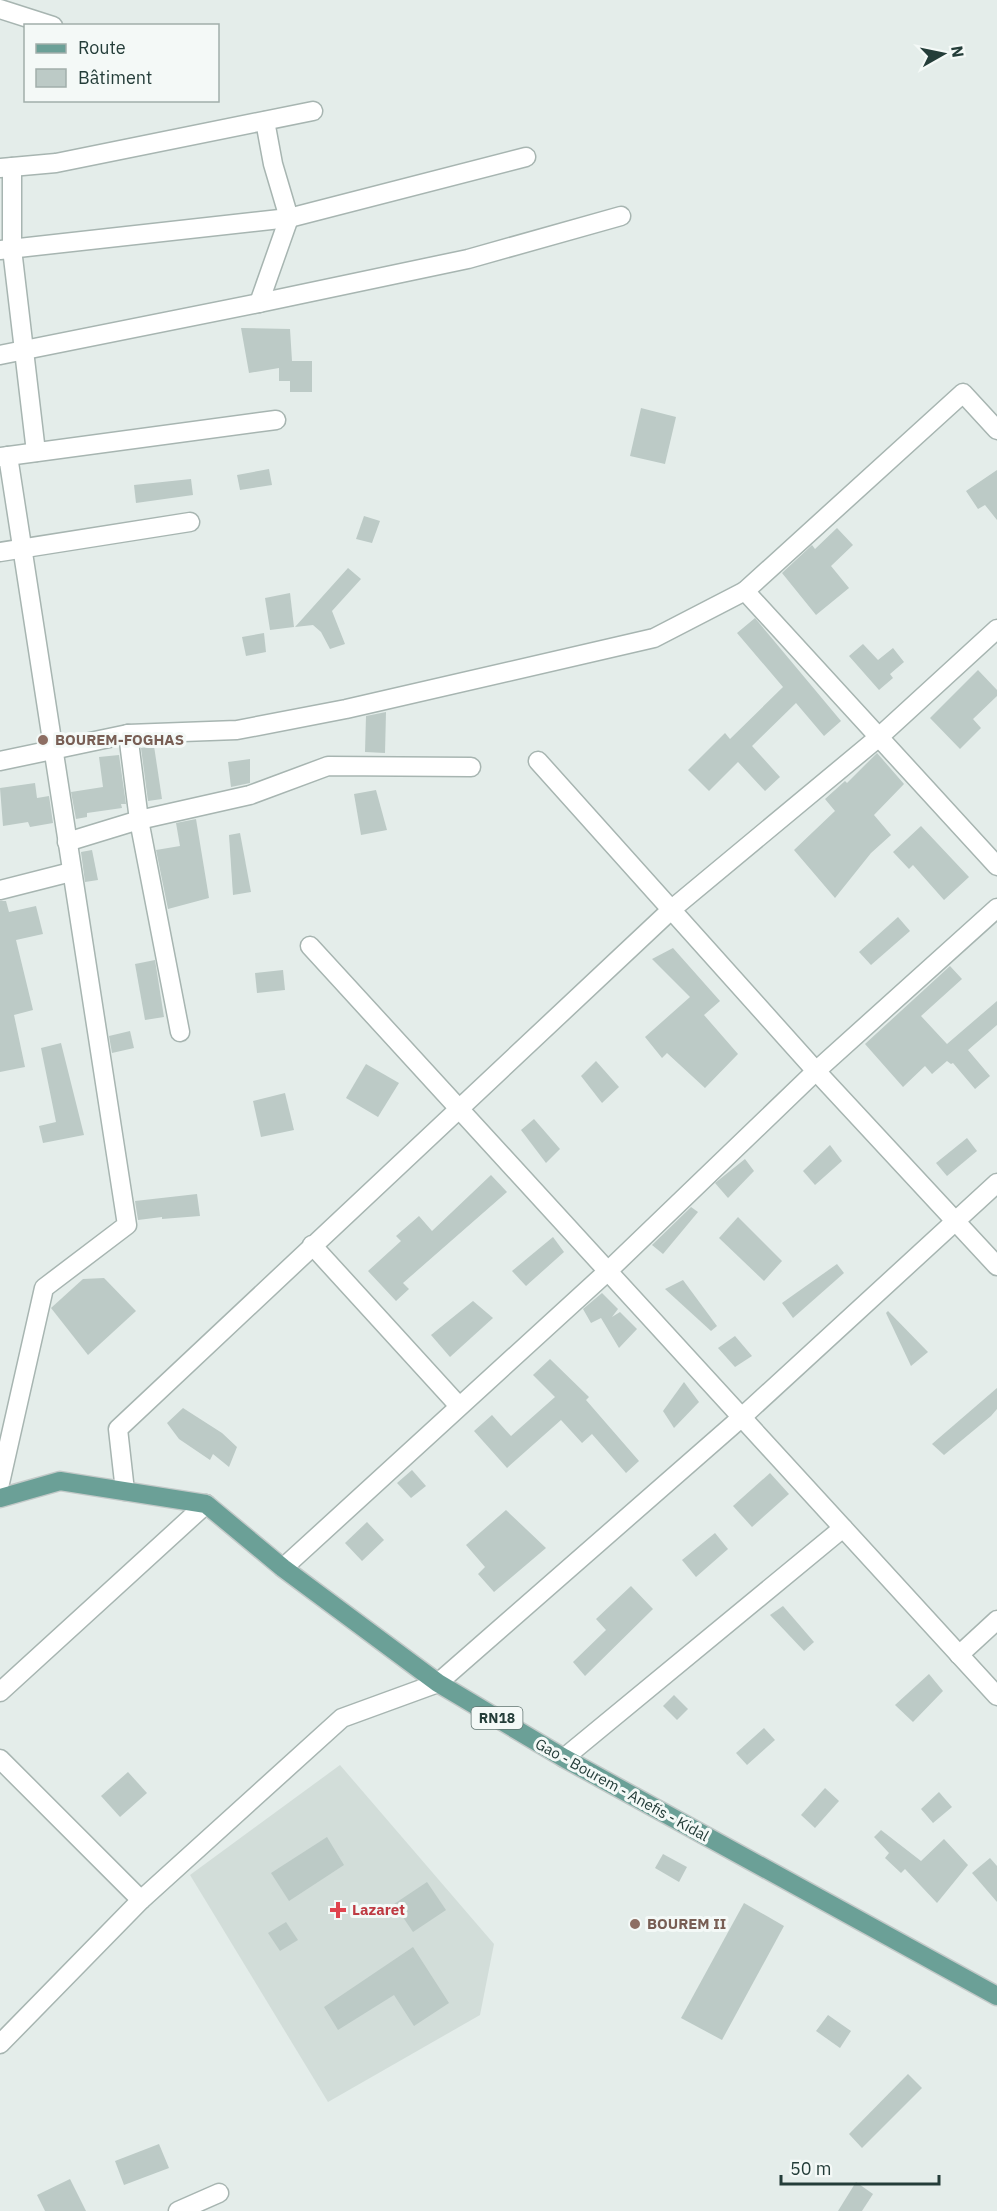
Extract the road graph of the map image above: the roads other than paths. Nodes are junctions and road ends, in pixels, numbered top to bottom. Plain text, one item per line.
1 (0, 9) edge
2 (47, 24) edge
3 (313, 111) dead end
4 (265, 121) junction
5 (526, 157) dead end
6 (6, 168) edge
7 (621, 216) dead end
8 (289, 218) junction
9 (6, 250) edge
10 (258, 303) junction
11 (23, 351) junction
12 (0, 355) edge
13 (276, 420) dead end
14 (997, 430) edge
15 (36, 452) junction
16 (4, 457) edge
17 (190, 522) dead end
18 (22, 549) junction
19 (0, 552) edge
20 (745, 591) junction
21 (997, 629) edge
22 (128, 734) junction
23 (879, 737) junction
24 (53, 750) junction
25 (0, 761) edge
26 (538, 761) dead end
27 (471, 767) dead end
28 (140, 820) junction
29 (67, 842) junction
30 (997, 866) edge
31 (71, 872) junction
32 (0, 890) edge
33 (997, 908) edge
34 (672, 909) junction
35 (310, 946) dead end
36 (180, 1032) dead end
37 (816, 1071) junction
38 (460, 1109) junction
39 (997, 1183) edge
40 (954, 1220) junction
41 (312, 1245) junction
42 (997, 1266) edge
43 (608, 1271) junction
44 (459, 1406) junction
45 (742, 1417) junction
46 (0, 1483) edge
47 (126, 1491) junction
48 (0, 1498) edge
49 (206, 1504) junction
50 (843, 1528) junction
51 (283, 1568) junction
52 (997, 1620) edge
53 (959, 1655) junction
54 (438, 1683) junction
55 (0, 1692) edge
56 (997, 1696) edge
57 (564, 1758) junction
58 (0, 1759) edge
59 (141, 1900) junction
60 (997, 1996) edge
61 (0, 2044) edge
62 (219, 2193) dead end
63 (178, 2211) edge

1 - 2 street
3 - 4 street
4 - 6 street
4 - 8 street
5 - 8 street
6 - 9 street
7 - 10 street
8 - 9 street
8 - 10 street
9 - 11 street
10 - 11 street
11 - 12 street
11 - 15 street
13 - 15 street
14 - 20 street
15 - 16 street
16 - 18 street
17 - 18 street
18 - 19 street
18 - 24 street
20 - 22 street
20 - 23 street
21 - 23 street
22 - 24 street
22 - 28 street
23 - 30 street
23 - 34 street
24 - 25 street
24 - 29 street
26 - 34 street
27 - 28 street
28 - 29 street
28 - 36 street
29 - 31 street
31 - 32 street
31 - 46 street
33 - 37 street
34 - 37 street
34 - 38 street
35 - 38 street
37 - 40 street
37 - 43 street
38 - 41 street
38 - 43 street
39 - 40 street
40 - 42 street
40 - 45 street
41 - 44 street
41 - 47 street
43 - 44 street
43 - 45 street
44 - 51 street
45 - 50 street
45 - 54 street
47 - 48 main road
47 - 49 main road
49 - 51 main road, Gao - Bourem - Anefis - Kidal / RN18
49 - 55 street
50 - 53 street
50 - 57 street
51 - 54 main road, Gao - Bourem - Anefis - Kidal / RN18
52 - 53 street
53 - 56 street
54 - 57 main road, Gao - Bourem - Anefis - Kidal / RN18
54 - 59 street
57 - 60 main road, Gao - Bourem - Anefis - Kidal / RN18
58 - 59 street
59 - 61 street
62 - 63 street

